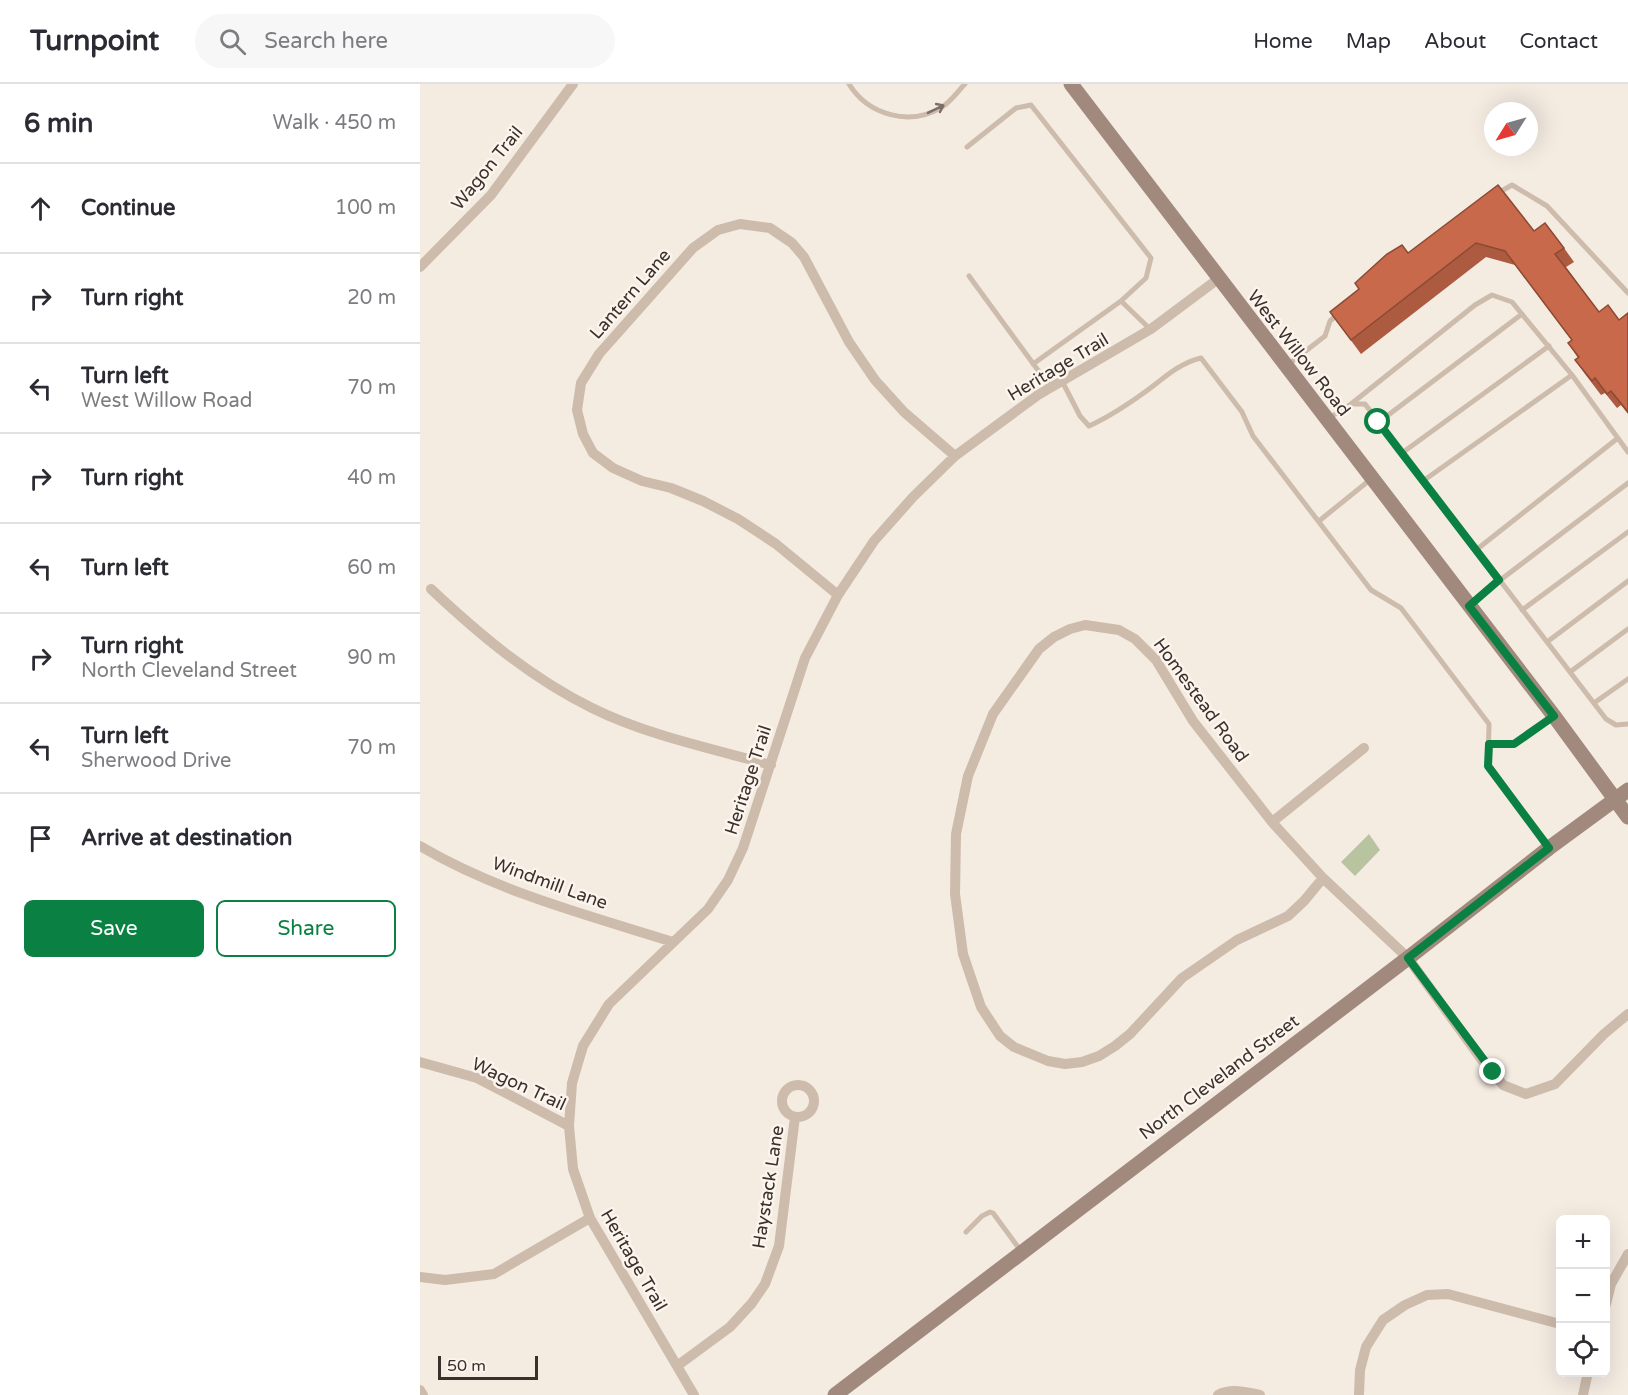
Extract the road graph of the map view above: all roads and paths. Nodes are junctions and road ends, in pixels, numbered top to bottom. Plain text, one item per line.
1 (573, 84) edge
2 (849, 84) edge
3 (965, 84) edge
4 (1071, 84) edge
5 (967, 147) dead end
6 (1491, 197) edge
7 (420, 267) edge
8 (969, 276) dead end
9 (1218, 279) junction
10 (1628, 293) edge
11 (1120, 301) junction
12 (1346, 307) edge
13 (1522, 314) junction
14 (1151, 329) junction
15 (1549, 346) junction
16 (1033, 364) junction
17 (1285, 366) junction
18 (1572, 375) junction
19 (1062, 381) junction
20 (1051, 388) junction
21 (1351, 404) junction
22 (1326, 419) junction
23 (1378, 422) junction
24 (1618, 438) junction
25 (1628, 452) edge
26 (1402, 453) junction
27 (955, 456) junction
28 (1371, 478) junction
29 (1423, 481) junction
30 (1628, 483) edge
31 (1319, 521) junction
32 (1628, 532) edge
33 (1476, 550) junction
34 (1499, 580) junction
35 (1628, 581) edge
36 (430, 589) dead end
37 (838, 595) junction
38 (1469, 606) junction
39 (1522, 610) junction
40 (1628, 629) edge
41 (1547, 642) junction
42 (1570, 672) junction
43 (1628, 679) edge
44 (1594, 703) junction
45 (1554, 716) junction
46 (1628, 724) edge
47 (1489, 744) junction
48 (1364, 748) dead end
49 (771, 765) junction
50 (1628, 790) edge
51 (1616, 800) junction
52 (1628, 817) edge
53 (1272, 822) junction
54 (420, 846) edge
55 (1549, 848) junction
56 (1323, 878) junction
57 (673, 942) junction
58 (1408, 958) junction
59 (1628, 1014) edge
60 (420, 1062) edge
61 (795, 1117) dead end
62 (569, 1126) junction
63 (590, 1218) junction
64 (966, 1232) dead end
65 (1022, 1252) junction
66 (1628, 1254) edge
67 (420, 1277) edge
68 (1610, 1287) edge
69 (1556, 1323) edge
70 (677, 1365) junction
71 (1587, 1377) edge
72 (420, 1390) edge
73 (423, 1395) edge
74 (694, 1395) edge
75 (835, 1395) edge
76 (1218, 1395) edge
77 (1260, 1395) edge
78 (1359, 1395) edge
79 (1583, 1395) edge

1 - 7 street, Wagon Trail
2 -> 3 lane
4 - 9 street, West Willow Road
5 - 11 lane
6 - 10 lane
8 - 16 lane
9 - 14 street, Heritage Trail
9 - 17 street, West Willow Road
11 - 14 lane
11 - 16 lane
12 - 17 lane
13 - 15 lane
13 - 21 lane
13 - 23 lane
14 - 19 street, Heritage Trail
15 - 18 lane
15 - 26 lane
16 - 20 lane
17 - 22 street, West Willow Road
18 - 24 lane
18 - 29 lane
19 - 20 street, Heritage Trail
19 - 31 lane
20 - 27 street, Heritage Trail
21 - 22 lane
21 - 23 lane
22 - 28 street, West Willow Road
23 - 26 lane
24 - 25 lane
24 - 33 lane
26 - 29 lane
27 - 37 street, Heritage Trail
27 - 37 street, Lantern Lane
28 - 31 lane
28 - 38 street, West Willow Road
29 - 33 lane
30 - 34 lane
31 - 47 lane
32 - 39 lane
33 - 34 lane
34 - 38 lane
34 - 39 lane
35 - 41 lane
36 - 49 street
37 - 49 street, Heritage Trail
38 - 45 street, West Willow Road
39 - 41 lane
40 - 42 lane
41 - 42 lane
42 - 44 lane
43 - 44 lane
44 - 46 lane
45 - 47 lane
45 - 51 street, West Willow Road
47 - 55 lane
48 - 53 street
49 - 57 street, Heritage Trail
50 - 51 street, North Cleveland Street
51 - 52 street, West Willow Road
51 - 55 street, North Cleveland Street
53 - 56 street, Homestead Road
53 - 56 street, Homestead Road
54 - 57 street, Windmill Lane
55 - 58 street, North Cleveland Street
56 - 58 street, Homestead Road
57 - 62 street, Heritage Trail
58 - 59 street, Homestead Road
58 - 65 street, North Cleveland Street
60 - 62 street, Wagon Trail
61 - 70 street, Haystack Lane
62 - 63 street, Heritage Trail
63 - 67 street
63 - 70 street, Heritage Trail
64 - 65 lane
65 - 75 street, North Cleveland Street
66 - 68 street
69 - 78 street
70 - 74 street, Heritage Trail
71 - 79 street
72 - 73 street
76 - 77 street

